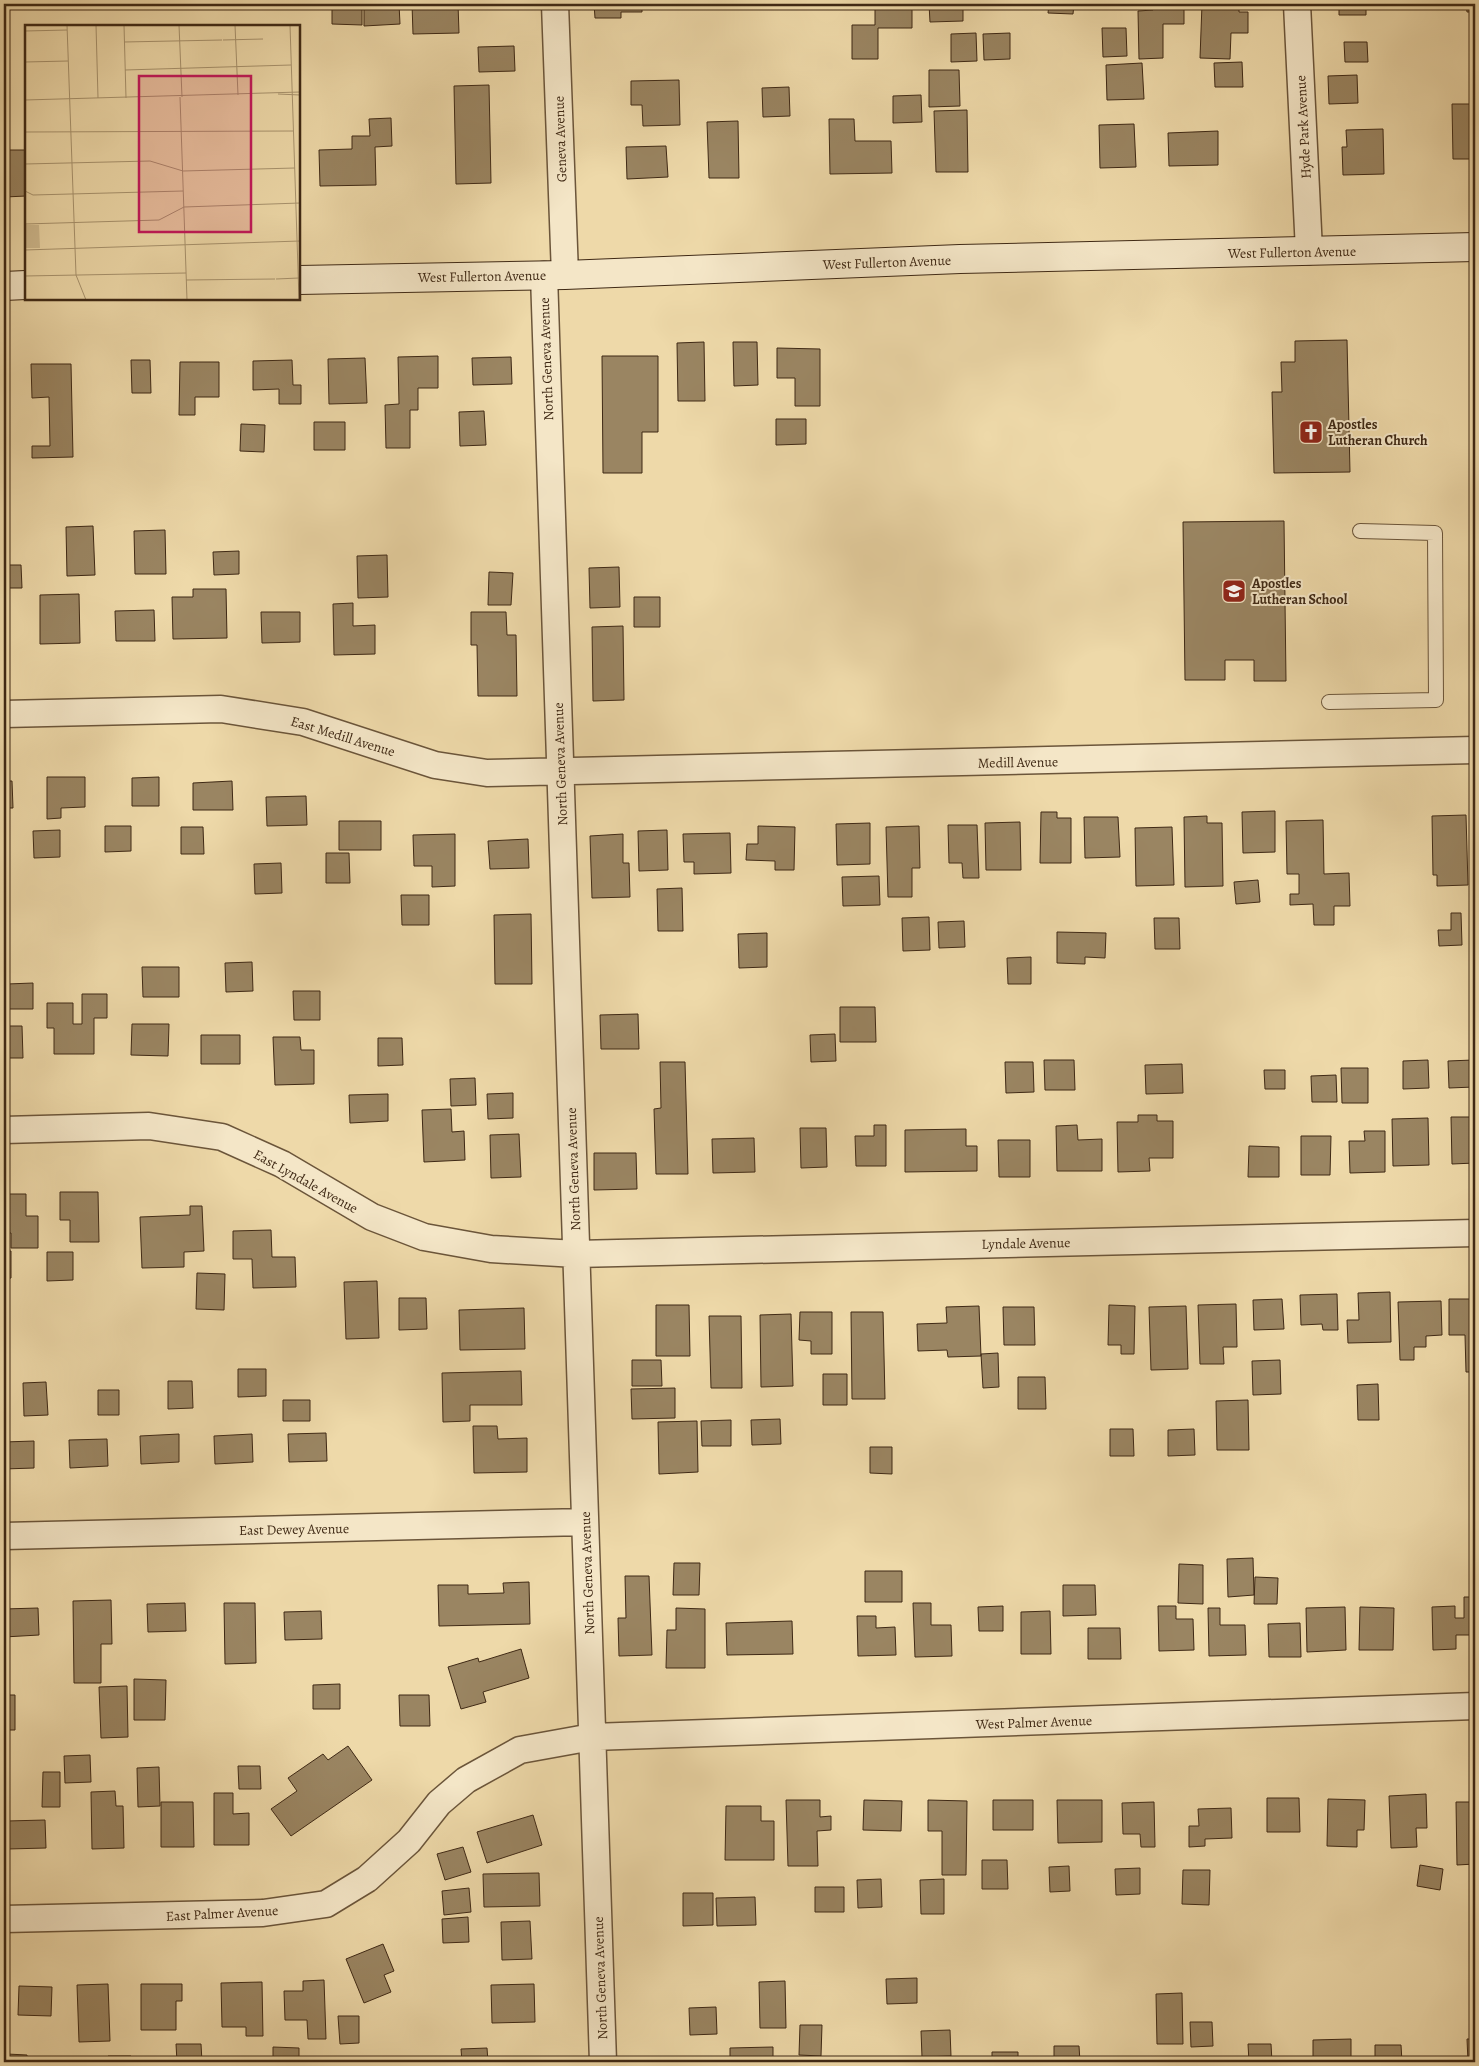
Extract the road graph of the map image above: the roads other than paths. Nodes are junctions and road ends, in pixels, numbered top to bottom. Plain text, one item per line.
1 (555, 4) edge
2 (1297, 4) edge
3 (1475, 247) edge
4 (1309, 251) junction
5 (554, 275) junction
6 (300, 280) edge
7 (25, 285) edge
8 (4, 286) edge
9 (1360, 532) dead end
10 (1329, 702) dead end
11 (4, 714) edge
12 (1475, 750) edge
13 (560, 773) junction
14 (4, 1130) edge
15 (1475, 1233) edge
16 (576, 1254) junction
17 (585, 1522) junction
18 (4, 1536) edge
19 (1475, 1706) edge
20 (592, 1737) junction
21 (4, 1919) edge
22 (603, 2062) edge

1 - 5 street, Geneva Avenue
2 - 4 street, Hyde Park Avenue
3 - 4 street, West Fullerton Avenue
4 - 5 street, West Fullerton Avenue
5 - 6 street, West Fullerton Avenue
5 - 13 street, North Geneva Avenue
7 - 8 street
9 - 10 lane
11 - 13 street, East Medill Avenue
12 - 13 street, Medill Avenue
13 - 16 street, North Geneva Avenue
14 - 16 street, East Lyndale Avenue
15 - 16 street, Lyndale Avenue
16 - 17 street, North Geneva Avenue
17 - 18 street, East Dewey Avenue
17 - 20 street, North Geneva Avenue
19 - 20 street, West Palmer Avenue
20 - 21 street, East Palmer Avenue
20 - 22 street, North Geneva Avenue

